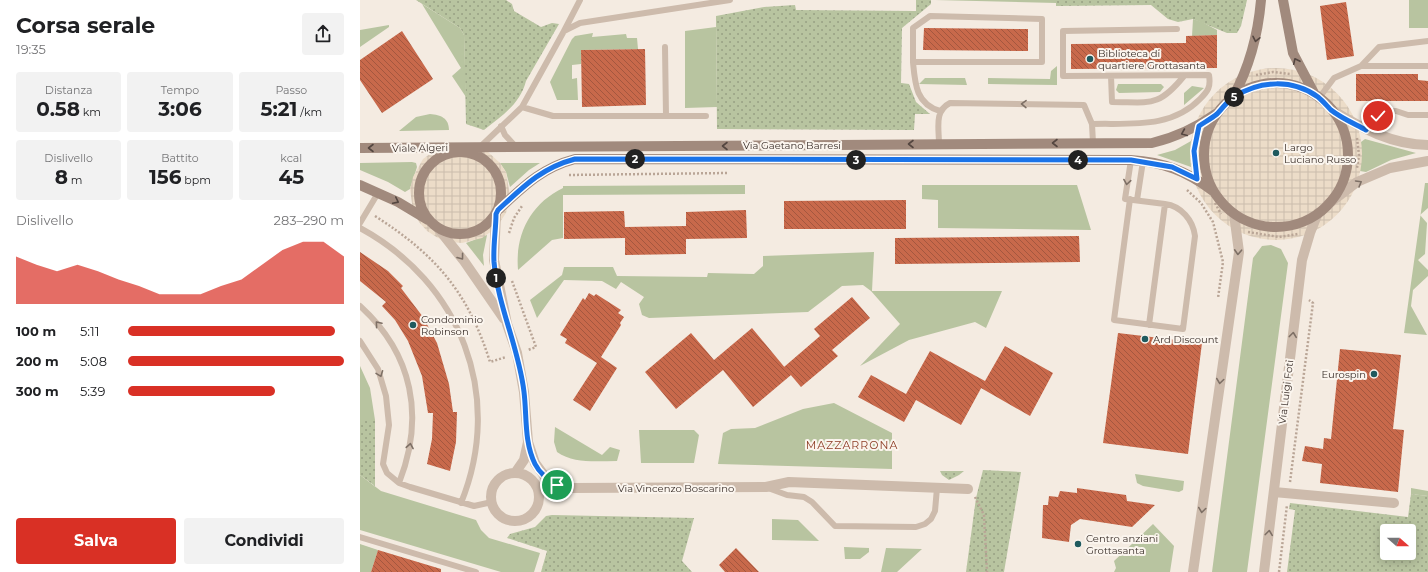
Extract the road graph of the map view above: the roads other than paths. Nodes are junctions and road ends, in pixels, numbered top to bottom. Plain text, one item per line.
1 (580, 0) edge
2 (677, 0) edge
3 (730, 0) edge
4 (1261, 0) edge
5 (1283, 0) edge
6 (678, 8) junction
7 (1177, 29) dead end
8 (564, 31) junction
9 (1428, 41) edge
10 (665, 46) dead end
11 (913, 62) junction
12 (1361, 66) junction
13 (1428, 66) edge
14 (1111, 76) junction
15 (1184, 76) junction
16 (1317, 96) junction
17 (1232, 98) junction
18 (522, 107) junction
19 (1332, 110) junction
20 (940, 112) junction
21 (1217, 114) junction
22 (1428, 115) edge
23 (666, 116) junction
24 (706, 116) dead end
25 (1092, 124) junction
26 (501, 126) junction
27 (1366, 130) junction
28 (1093, 143) junction
29 (939, 144) junction
30 (1428, 145) edge
31 (480, 147) junction
32 (360, 148) edge
33 (438, 148) junction
34 (517, 148) junction
35 (461, 151) junction
36 (486, 160) junction
37 (1131, 160) junction
38 (1143, 161) junction
39 (1428, 162) edge
40 (360, 185) edge
41 (1213, 191) junction
42 (378, 193) junction
43 (1130, 199) junction
44 (1138, 200) junction
45 (1165, 204) junction
46 (1327, 205) junction
47 (497, 212) junction
48 (1234, 214) junction
49 (1318, 214) junction
50 (360, 223) edge
51 (433, 224) junction
52 (360, 228) edge
53 (360, 306) edge
54 (507, 324) junction
55 (1149, 324) junction
56 (360, 341) edge
57 (528, 442) junction
58 (515, 473) junction
59 (399, 483) junction
60 (557, 485) junction
61 (766, 487) junction
62 (937, 488) junction
63 (968, 489) road end
64 (539, 492) junction
65 (1274, 492) junction
66 (492, 502) junction
67 (462, 503) junction
68 (1394, 503) dead end
69 (360, 537) edge
70 (476, 572) edge
71 (1193, 572) edge
72 (1264, 572) edge

1 - 8 lane
2 - 6 lane
3 - 6 lane
4 -> 17 street
16 -> 5 street
6 - 8 lane
7 - 14 lane
8 - 18 lane
9 - 12 lane
10 - 23 lane
11 - 11 lane
11 - 20 lane
12 - 13 lane
12 - 16 lane
14 - 15 lane
14 - 15 lane
15 - 25 lane
16 - 17 street
16 - 19 street
17 - 21 street
18 - 23 lane
18 - 26 lane
19 - 27 street
19 - 46 street
25 -> 20 lane
20 - 29 lane
21 -> 28 street, Via Gaetano Barresi
21 - 41 street
22 - 27 lane
23 - 24 lane
25 - 28 lane
26 - 31 lane
26 - 34 lane
27 - 30 street
28 -> 29 street, Via Gaetano Barresi
29 -> 34 street, Via Gaetano Barresi
31 - 33 street, Viale Algeri
31 - 34 street, Via Gaetano Barresi
31 - 35 street
31 - 36 lane
33 -> 32 street, Viale Algeri
33 - 35 street
35 - 36 street
35 - 51 street
36 - 47 street
37 - 38 street, Via Gaetano Barresi
37 -> 43 lane
37 - 47 street, Via Gaetano Barresi
38 - 41 street, Via Gaetano Barresi
38 - 44 lane
46 -> 39 street
40 - 42 street
41 - 48 street
42 - 50 lane
42 -> 51 street
43 - 44 lane
43 - 55 lane
44 - 45 lane
45 - 55 lane
45 - 55 lane
46 - 49 street
47 - 51 street
47 - 54 street
48 - 49 street
48 -> 71 street
65 -> 49 street, Via Luigi Foti
51 -> 54 street
52 - 67 lane
59 -> 53 lane
54 - 57 street, Via Vincenzo Boscarino
56 -> 59 lane
57 - 58 street
57 - 60 street, Via Vincenzo Boscarino
58 - 64 street
58 - 66 street
59 - 67 lane
60 - 61 street, Via Vincenzo Boscarino
60 - 64 street
61 - 62 street, Via Vincenzo Boscarino
61 - 62 lane
62 - 63 street, Via Vincenzo Boscarino
64 - 66 street
65 - 68 street
72 -> 65 street, Via Luigi Foti
66 - 67 lane
69 - 70 lane

